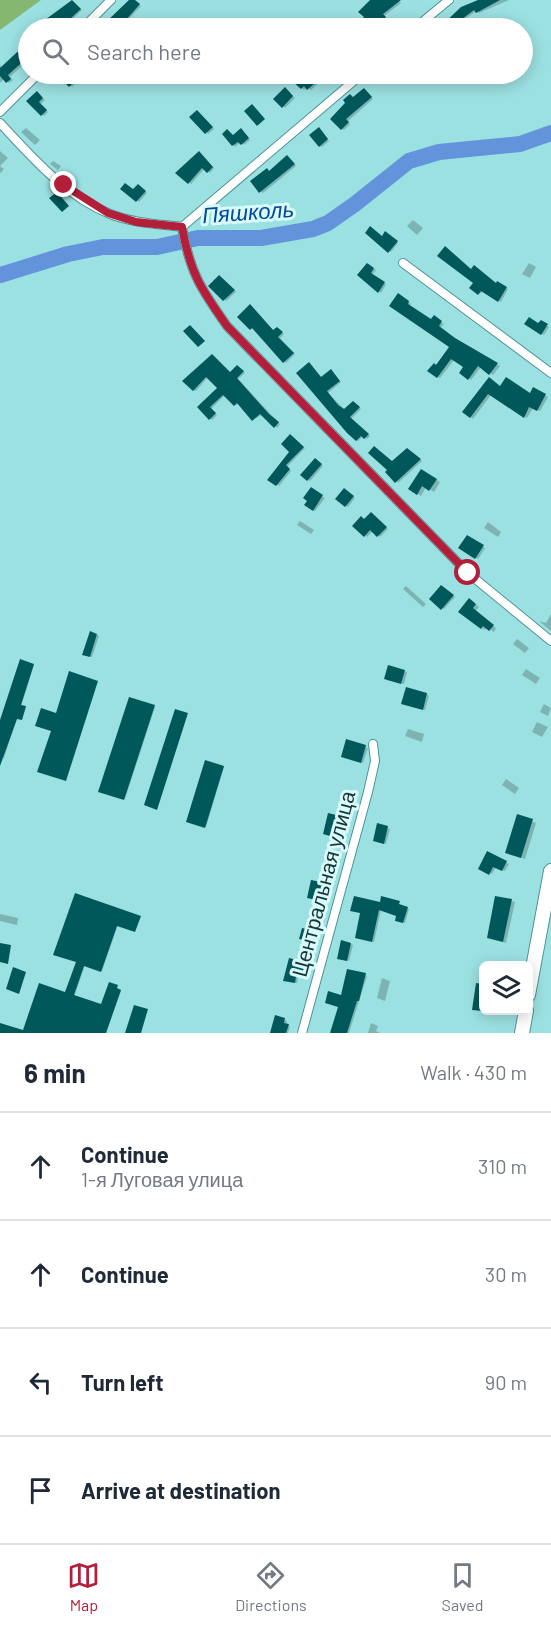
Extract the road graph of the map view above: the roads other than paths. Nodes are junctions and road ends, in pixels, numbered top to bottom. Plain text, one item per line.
1 (111, 0) edge
2 (449, 0) edge
3 (93, 18) edge
4 (427, 18) edge
5 (28, 84) edge
6 (351, 84) edge
7 (0, 112) edge
8 (0, 123) edge
9 (182, 227) junction
10 (403, 263) dead end
11 (551, 373) edge
12 (551, 641) edge
13 (373, 744) dead end
14 (551, 871) edge
15 (533, 968) edge
16 (525, 1015) edge
17 (302, 1033) edge
18 (522, 1033) edge

1 - 3 street
2 - 4 street
5 - 7 street
6 - 9 street
8 - 9 street
9 - 12 street
10 - 11 street
13 - 17 street, Центральная улица
14 - 15 main road
16 - 18 main road

